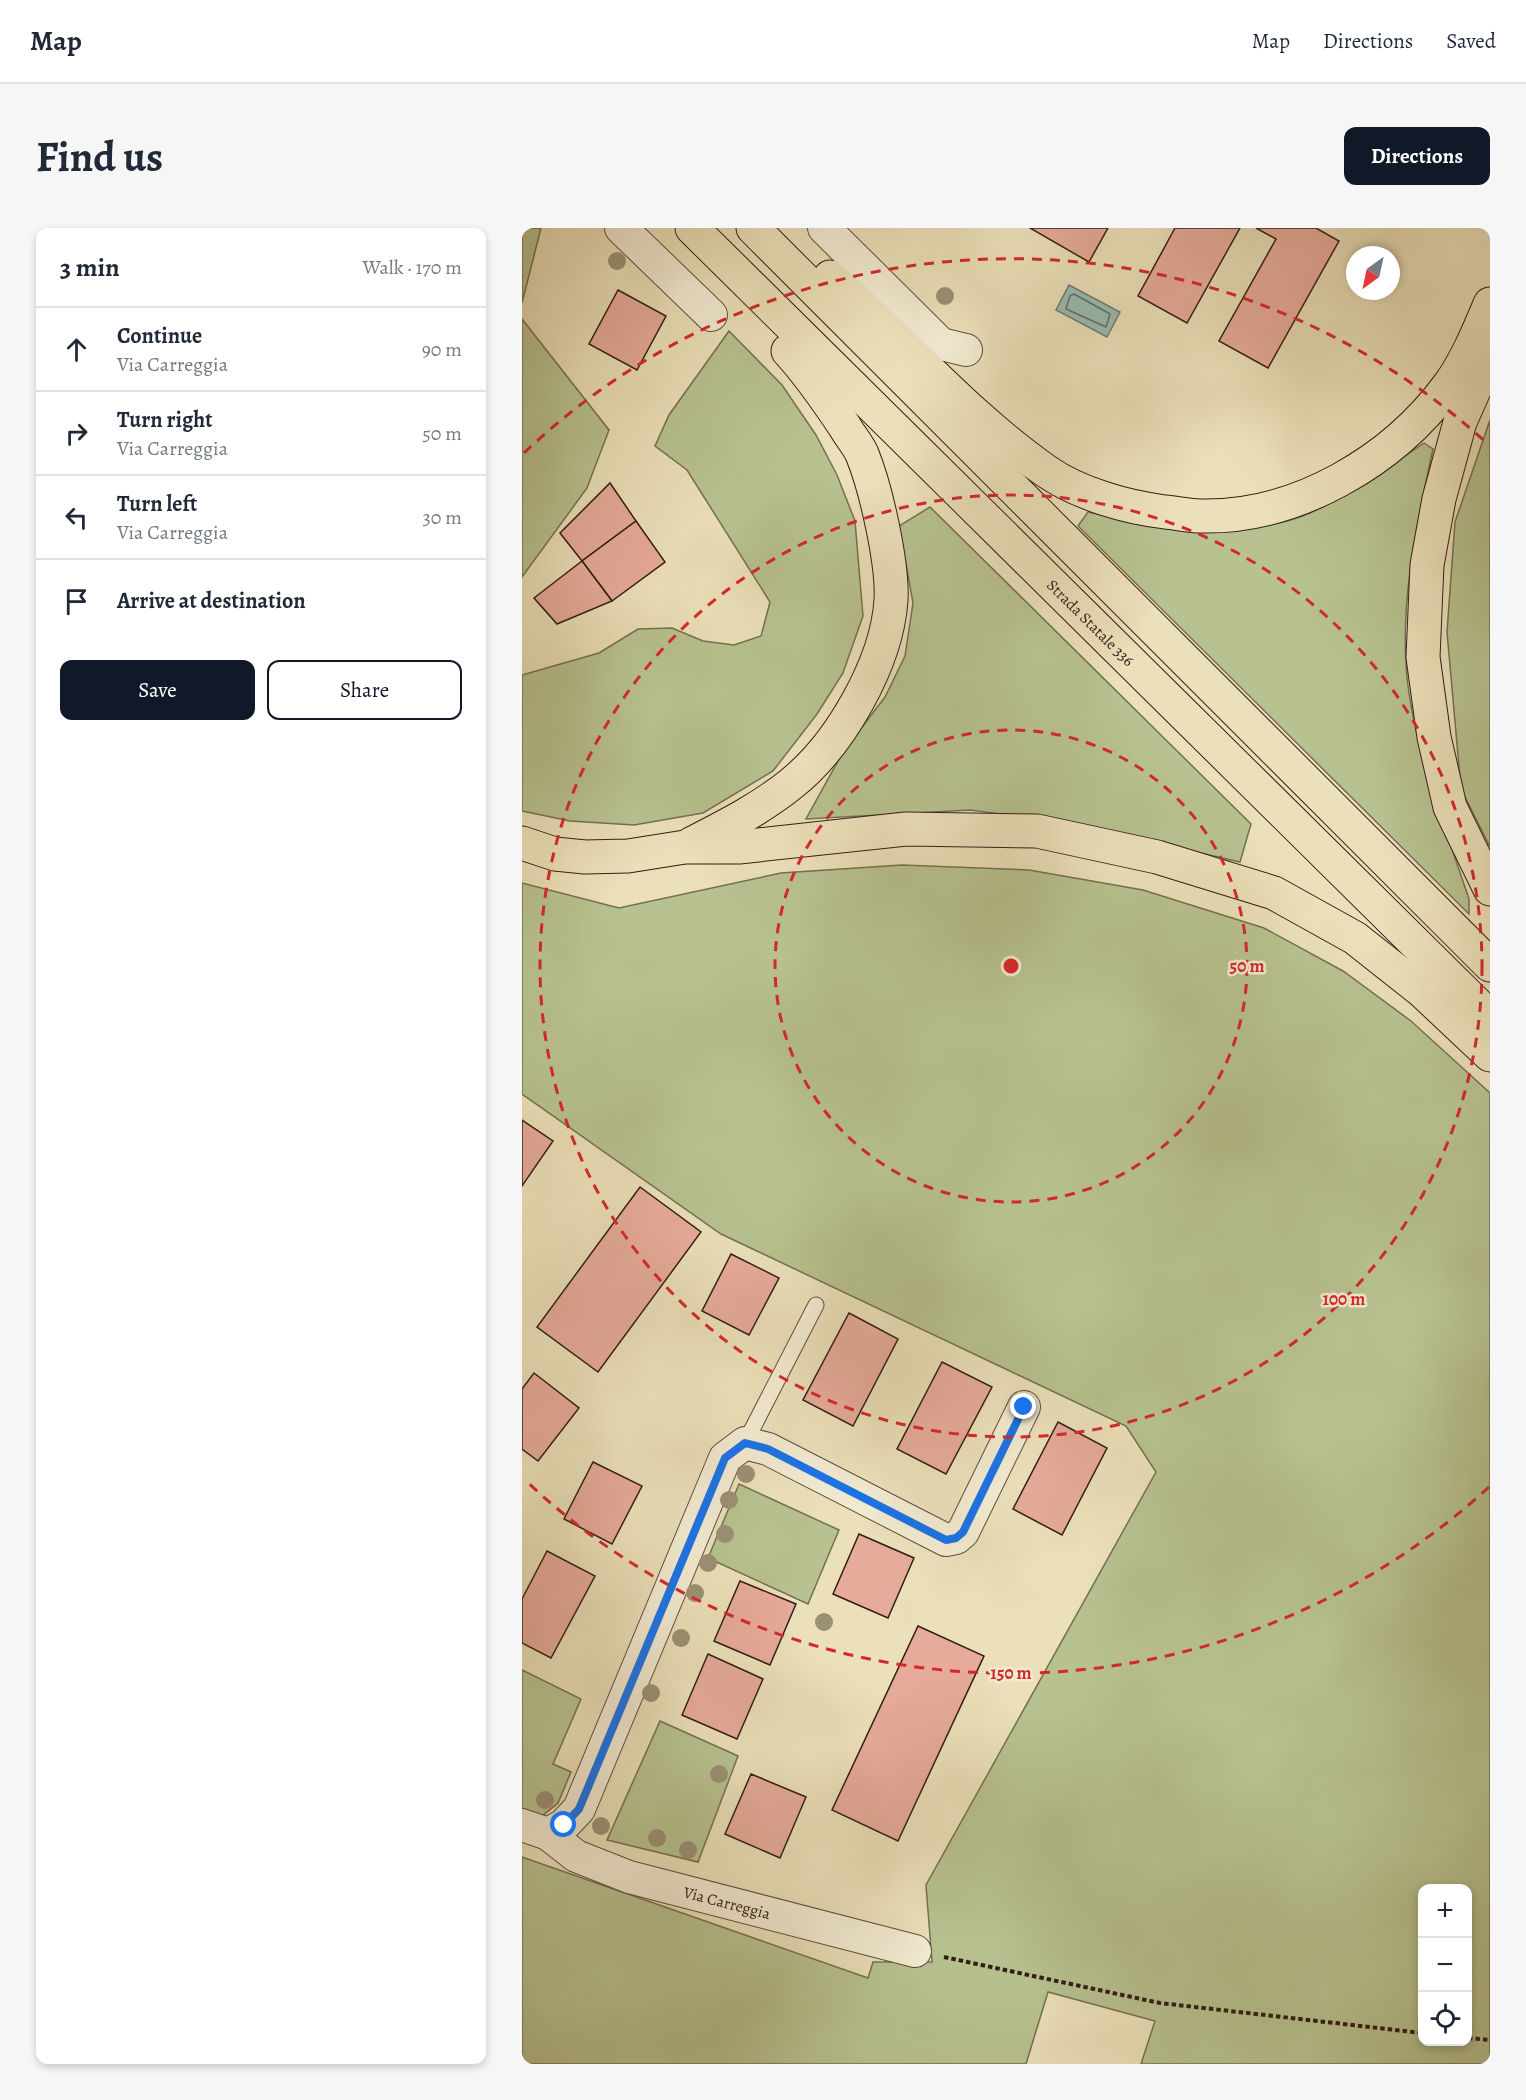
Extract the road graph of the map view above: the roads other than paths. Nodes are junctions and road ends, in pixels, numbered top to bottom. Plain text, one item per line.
1 (621, 228) edge
2 (680, 228) edge
3 (692, 228) edge
4 (753, 228) edge
5 (773, 228) edge
6 (824, 228) edge
7 (1490, 304) edge
8 (711, 315) dead end
9 (966, 350) dead end
10 (1490, 354) edge
11 (522, 843) edge
12 (685, 847) junction
13 (1490, 889) edge
14 (1490, 965) edge
15 (1490, 1017) edge
16 (1490, 1055) edge
17 (816, 1305) dead end
18 (1024, 1407) dead end
19 (745, 1443) junction
20 (535, 1830) edge
21 (915, 1951) road end

1 - 8 street
2 - 12 highway
3 - 15 highway, Strada Statale 336
4 - 14 highway
5 - 7 highway
6 - 9 street
10 - 13 highway
11 - 12 highway
12 - 16 highway
17 - 19 lane
18 - 19 street
19 - 20 street, Via Carreggia
20 - 21 street, Via Carreggia

